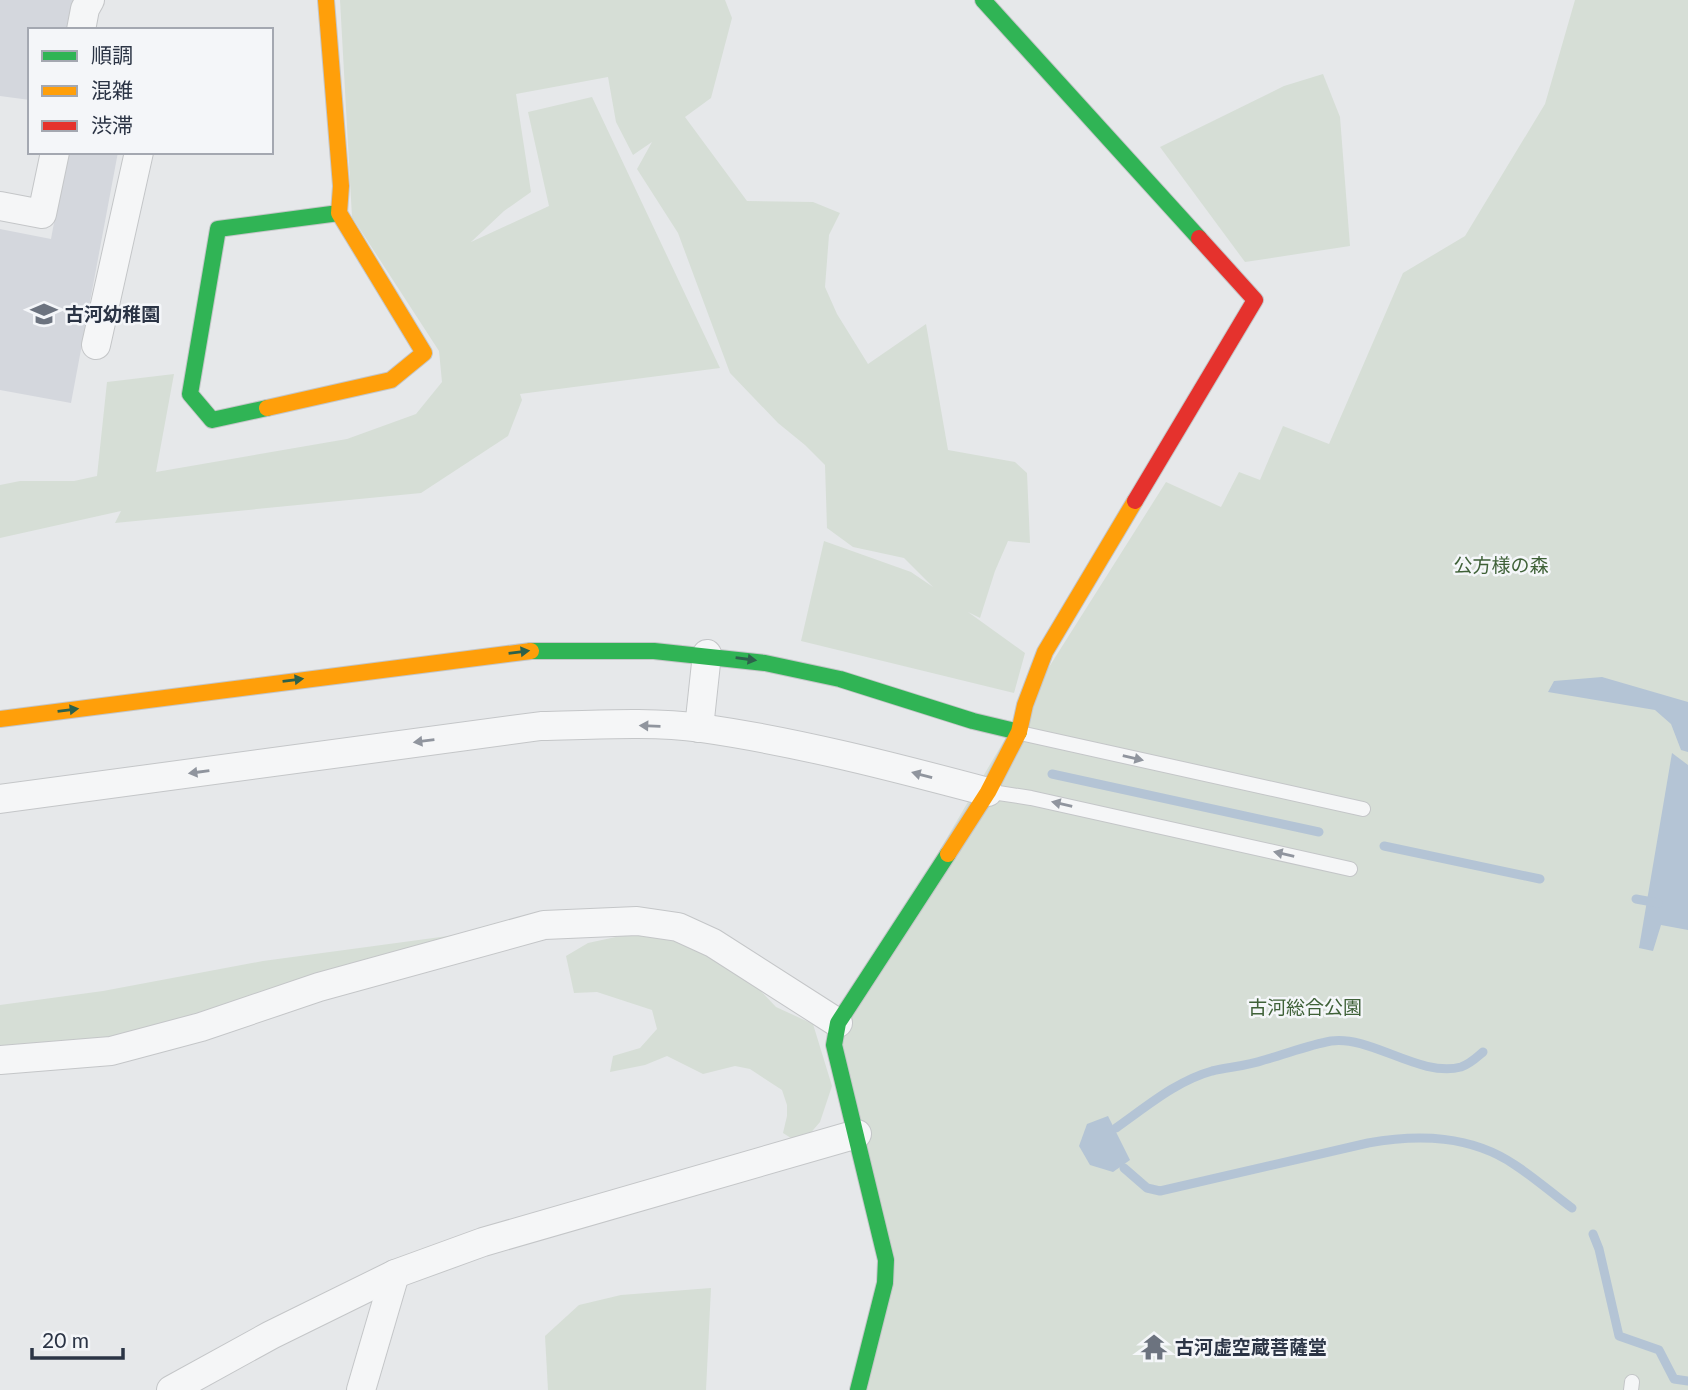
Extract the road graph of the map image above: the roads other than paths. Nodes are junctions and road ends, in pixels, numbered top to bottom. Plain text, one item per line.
1 (90, 0) edge
2 (326, 0) edge
3 (983, 0) edge
4 (81, 28) edge
5 (55, 154) edge
6 (139, 154) edge
7 (0, 206) edge
8 (339, 213) junction
9 (96, 345) dead end
10 (707, 654) junction
11 (0, 719) edge
12 (699, 727) junction
13 (1018, 732) junction
14 (988, 792) junction
15 (0, 799) edge
16 (1363, 809) dead end
17 (1350, 869) dead end
18 (838, 1023) junction
19 (0, 1060) edge
20 (857, 1134) junction
21 (395, 1274) junction
22 (171, 1390) edge
23 (361, 1390) edge
24 (858, 1390) edge

1 - 4 street
2 - 8 street
3 - 13 street
5 - 7 street
6 - 9 street
8 - 8 street
11 -> 10 street
10 - 12 street
10 -> 13 street
14 -> 12 street
12 -> 15 street
13 - 14 street
13 -> 16 lane
17 -> 14 lane
14 - 18 street
18 - 19 street
18 - 20 street
20 - 21 street
20 - 24 street
21 - 22 street
21 - 23 street

